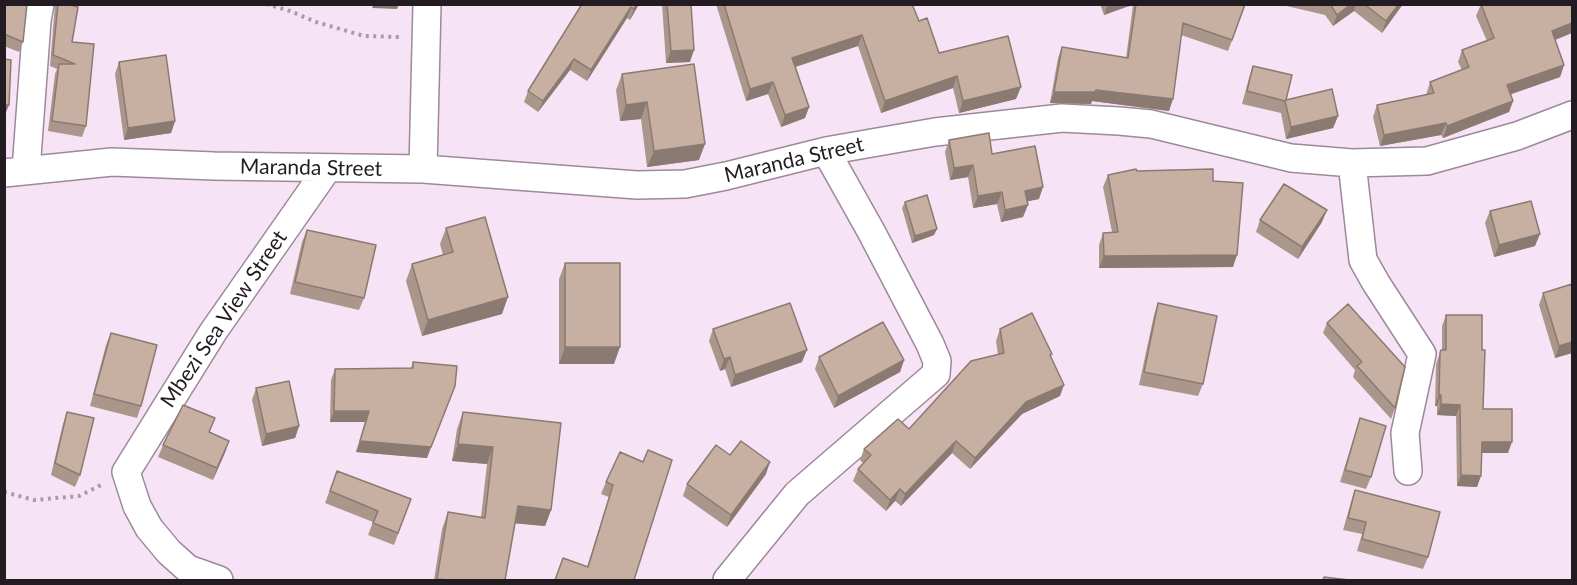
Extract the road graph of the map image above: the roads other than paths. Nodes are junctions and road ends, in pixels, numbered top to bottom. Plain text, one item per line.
1 (40, 4) edge
2 (427, 4) edge
3 (1572, 115) edge
4 (826, 151) junction
5 (1352, 163) junction
6 (327, 169) junction
7 (423, 169) junction
8 (15, 172) edge
9 (1408, 471) dead end
10 (219, 580) edge
11 (727, 580) edge

1 - 8 street
2 - 7 street
3 - 5 street, Maranda Street
4 - 5 street, Maranda Street
4 - 7 street, Maranda Street
4 - 11 street
5 - 9 street
6 - 7 street, Maranda Street
6 - 8 street, Maranda Street
6 - 10 street, Mbezi Sea View Street

